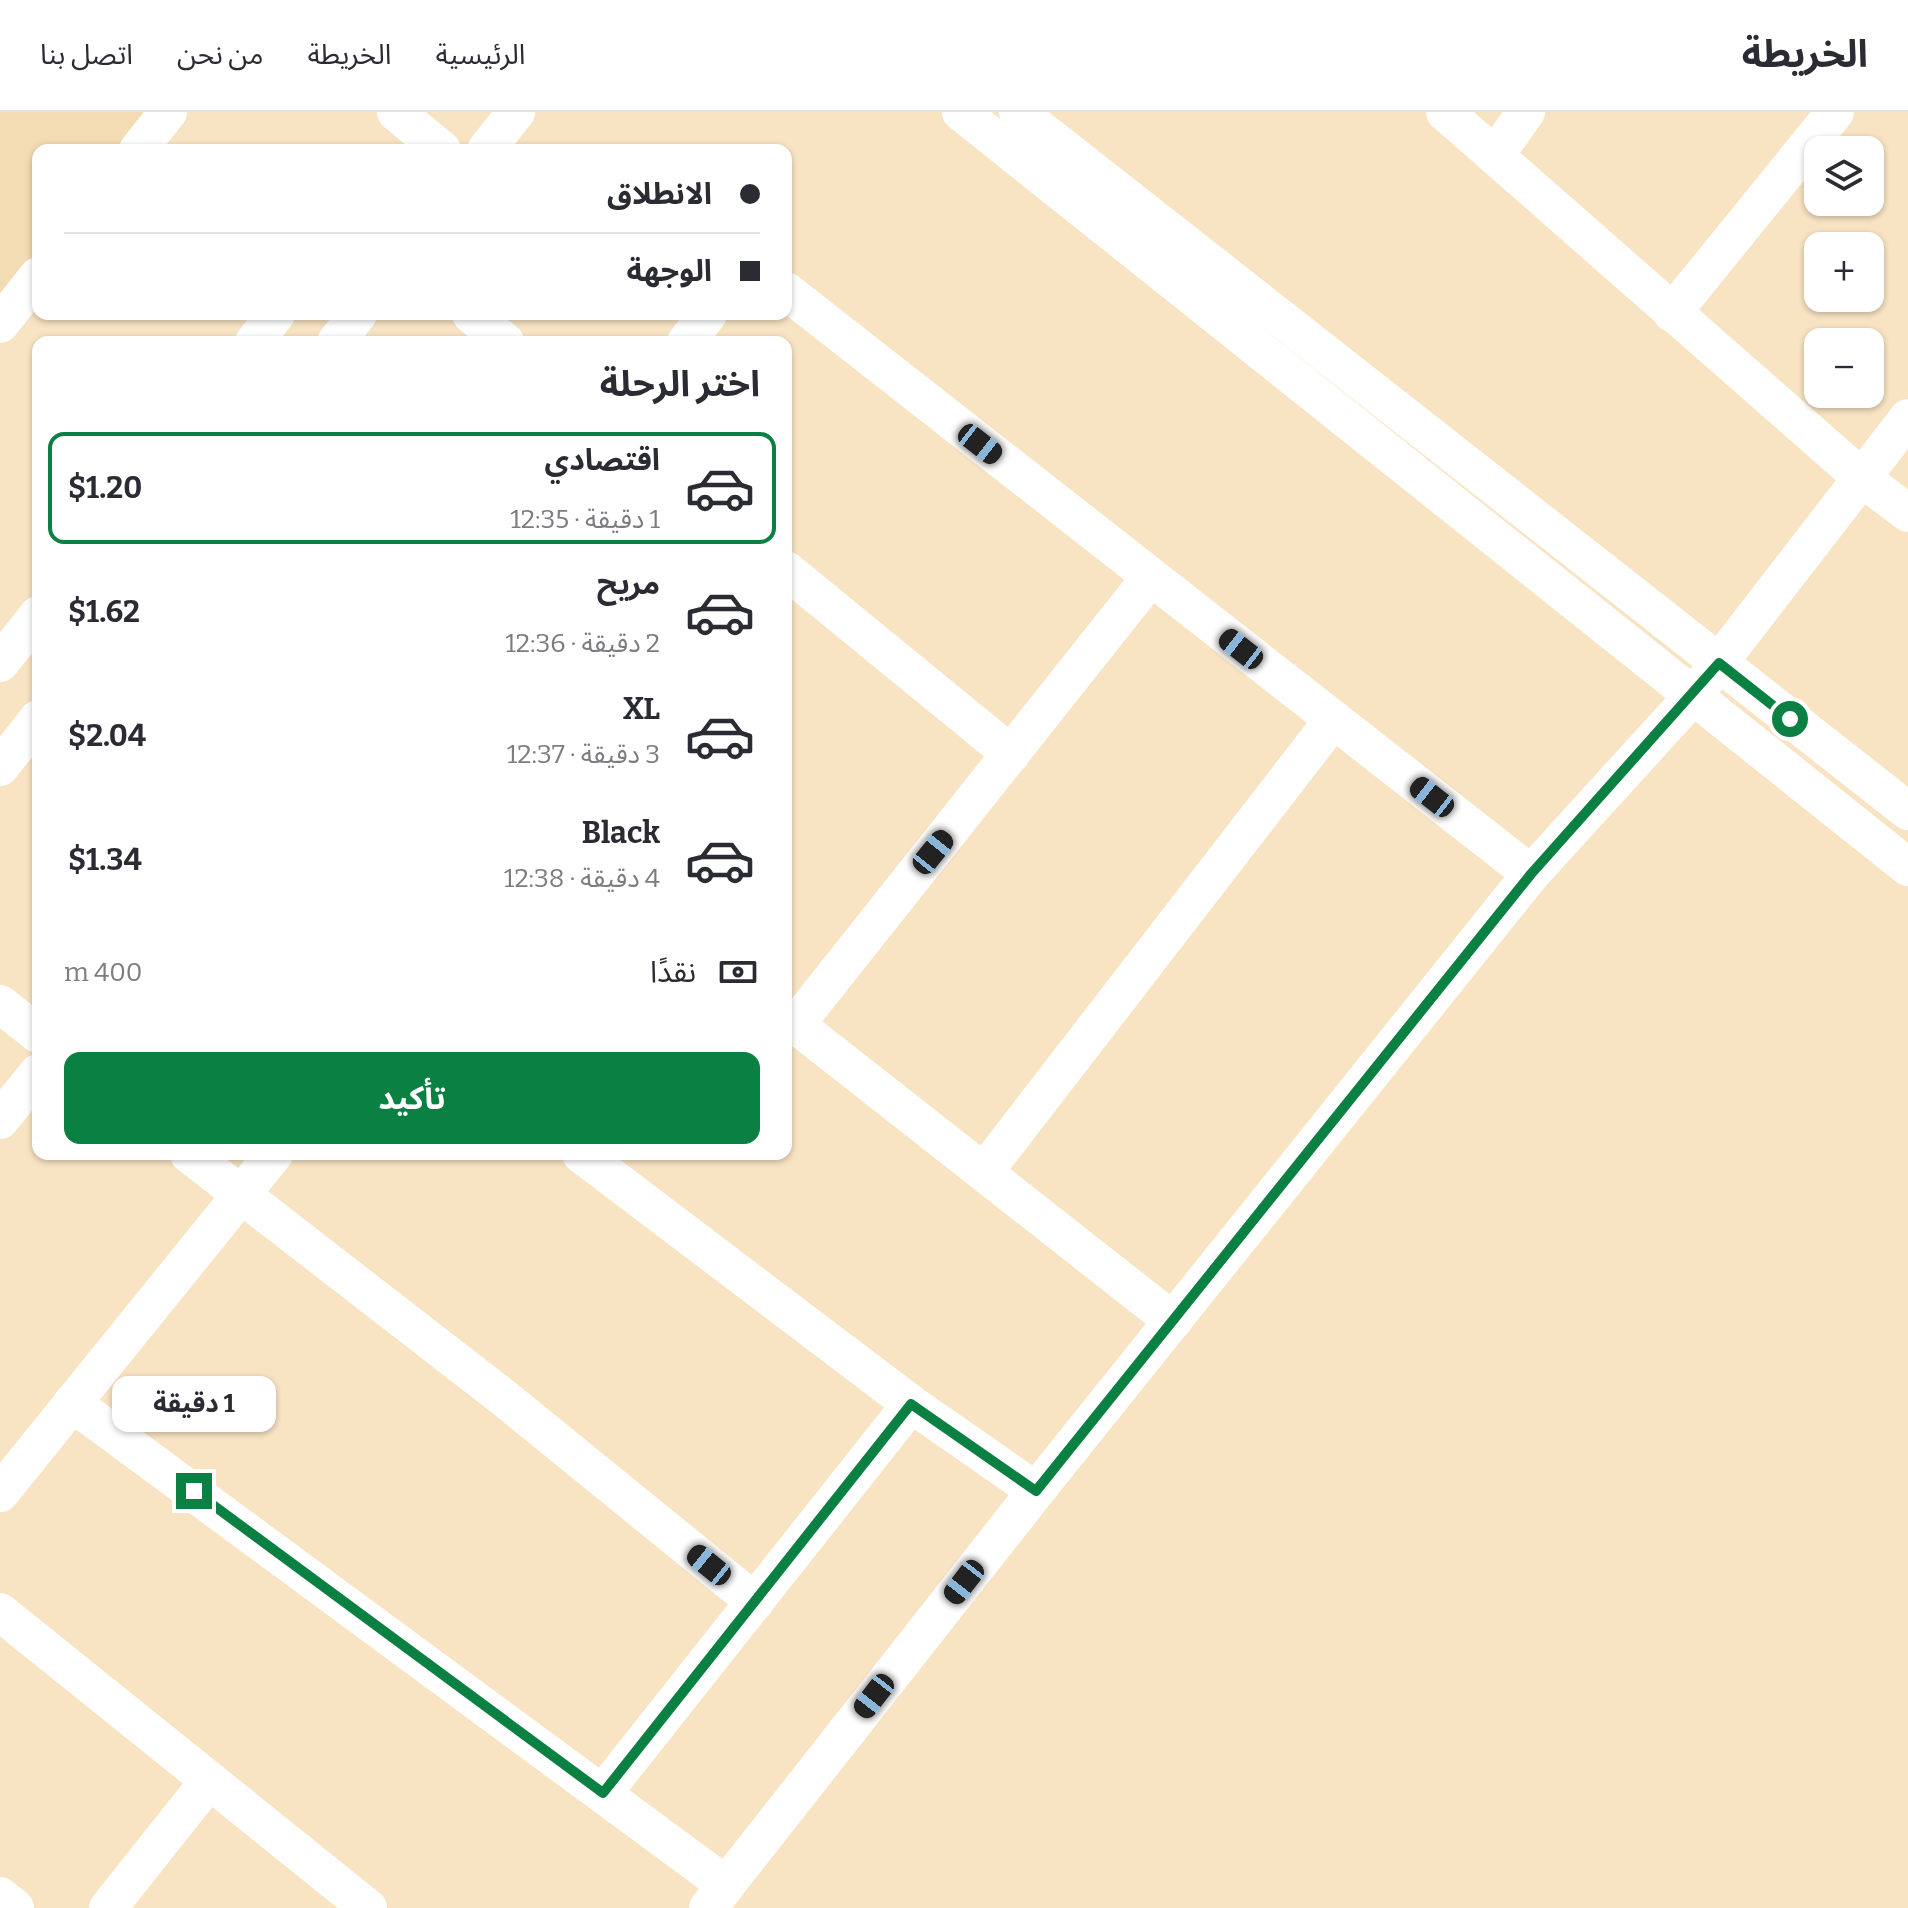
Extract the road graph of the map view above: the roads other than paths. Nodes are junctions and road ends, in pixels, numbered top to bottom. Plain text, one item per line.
1 (168, 112) edge
2 (516, 112) edge
3 (961, 112) edge
4 (1018, 112) edge
5 (1445, 112) edge
6 (1526, 112) edge
7 (1835, 112) edge
8 (143, 144) edge
9 (491, 144) edge
10 (1496, 154) junction
11 (32, 284) edge
12 (792, 296) edge
13 (1672, 313) junction
14 (271, 320) edge
15 (353, 320) edge
16 (478, 320) edge
17 (703, 320) edge
18 (0, 324) edge
19 (259, 336) edge
20 (341, 336) edge
21 (498, 336) edge
22 (691, 336) edge
23 (1908, 418) edge
24 (1862, 478) junction
25 (1908, 513) edge
26 (792, 575) edge
27 (1150, 578) junction
28 (32, 623) edge
29 (0, 663) edge
30 (1719, 663) junction
31 (1694, 695) junction
32 (1333, 720) junction
33 (32, 727) edge
34 (1011, 754) junction
35 (0, 767) edge
36 (1908, 811) edge
37 (1908, 867) edge
38 (1531, 874) junction
39 (0, 1004) edge
40 (792, 1019) edge
41 (792, 1021) edge
42 (32, 1029) edge
43 (32, 1080) edge
44 (0, 1120) edge
45 (197, 1160) edge
46 (269, 1160) edge
47 (589, 1160) edge
48 (984, 1172) junction
49 (240, 1194) junction
50 (1173, 1321) junction
51 (72, 1403) junction
52 (911, 1404) junction
53 (1036, 1491) junction
54 (0, 1493) edge
55 (755, 1602) junction
56 (0, 1612) edge
57 (209, 1781) junction
58 (603, 1793) junction
59 (0, 1896) edge
60 (717, 1896) edge
61 (15, 1908) edge
62 (108, 1908) edge
63 (368, 1908) edge

1 - 8 street
2 - 9 street
3 - 31 street
4 - 30 street
5 - 10 street
6 - 10 street
7 - 13 street
10 - 13 street
11 - 18 street
12 - 27 street
13 - 24 street
14 - 19 street
15 - 20 street
16 - 21 street
17 - 22 street
23 - 24 street
24 - 25 street
24 - 30 street
26 - 34 street
27 - 32 street
27 - 34 street
28 - 29 street
30 - 31 street
30 - 36 street
31 - 37 street
31 - 38 street
32 - 38 street
32 - 48 street
33 - 35 street
34 - 40 street
38 - 50 street
39 - 42 street
41 - 48 street
43 - 44 street
45 - 49 street
46 - 49 street
47 - 52 street
48 - 50 street
49 - 51 street
49 - 55 street
50 - 53 street
51 - 54 street
51 - 58 street
52 - 53 street
52 - 55 street
53 - 60 street
55 - 58 street
56 - 57 street
57 - 62 street
57 - 63 street
58 - 60 street
59 - 61 street

